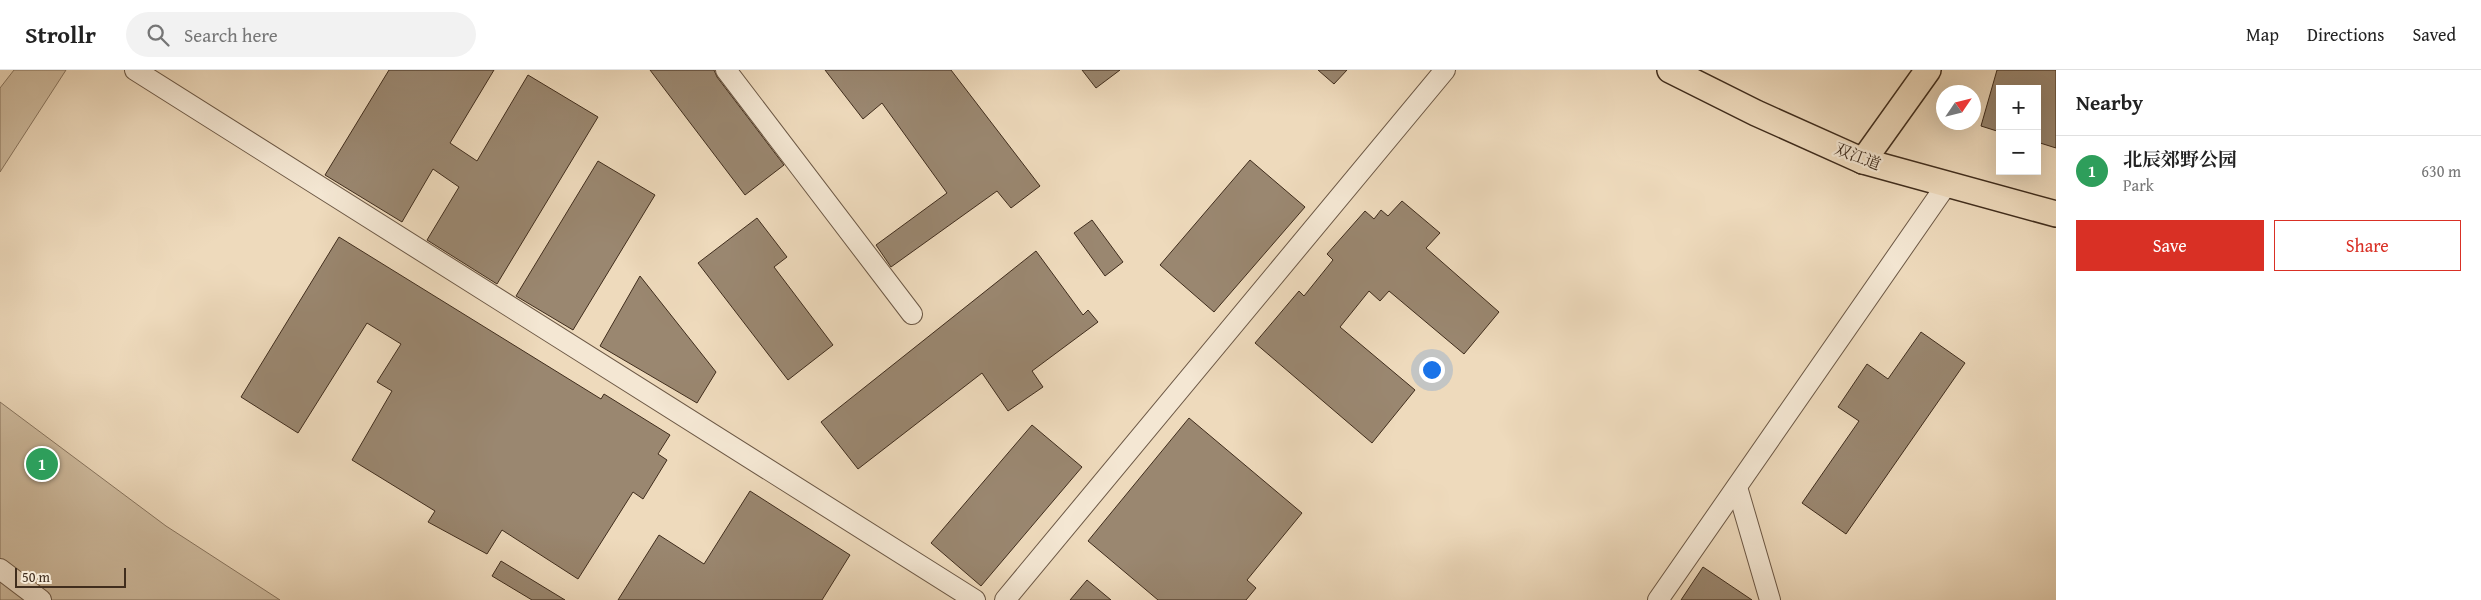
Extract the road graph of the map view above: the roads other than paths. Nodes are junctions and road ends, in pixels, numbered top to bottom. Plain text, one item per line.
1 (135, 70) edge
2 (726, 70) edge
3 (1445, 70) edge
4 (1670, 70) edge
5 (1928, 70) edge
6 (1863, 161) junction
7 (1947, 184) junction
8 (2056, 214) edge
9 (912, 314) dead end
10 (1737, 487) junction
11 (0, 569) edge
12 (41, 600) edge
13 (975, 600) edge
14 (1005, 600) edge
15 (1658, 600) edge
16 (1770, 600) edge

1 - 13 street
2 - 9 street
3 - 14 street
4 - 6 main road, 双江道
5 - 6 main road
6 - 7 main road, 双江道
7 - 8 main road, 双江道
7 - 10 street
10 - 15 street
10 - 16 street
11 - 12 street

